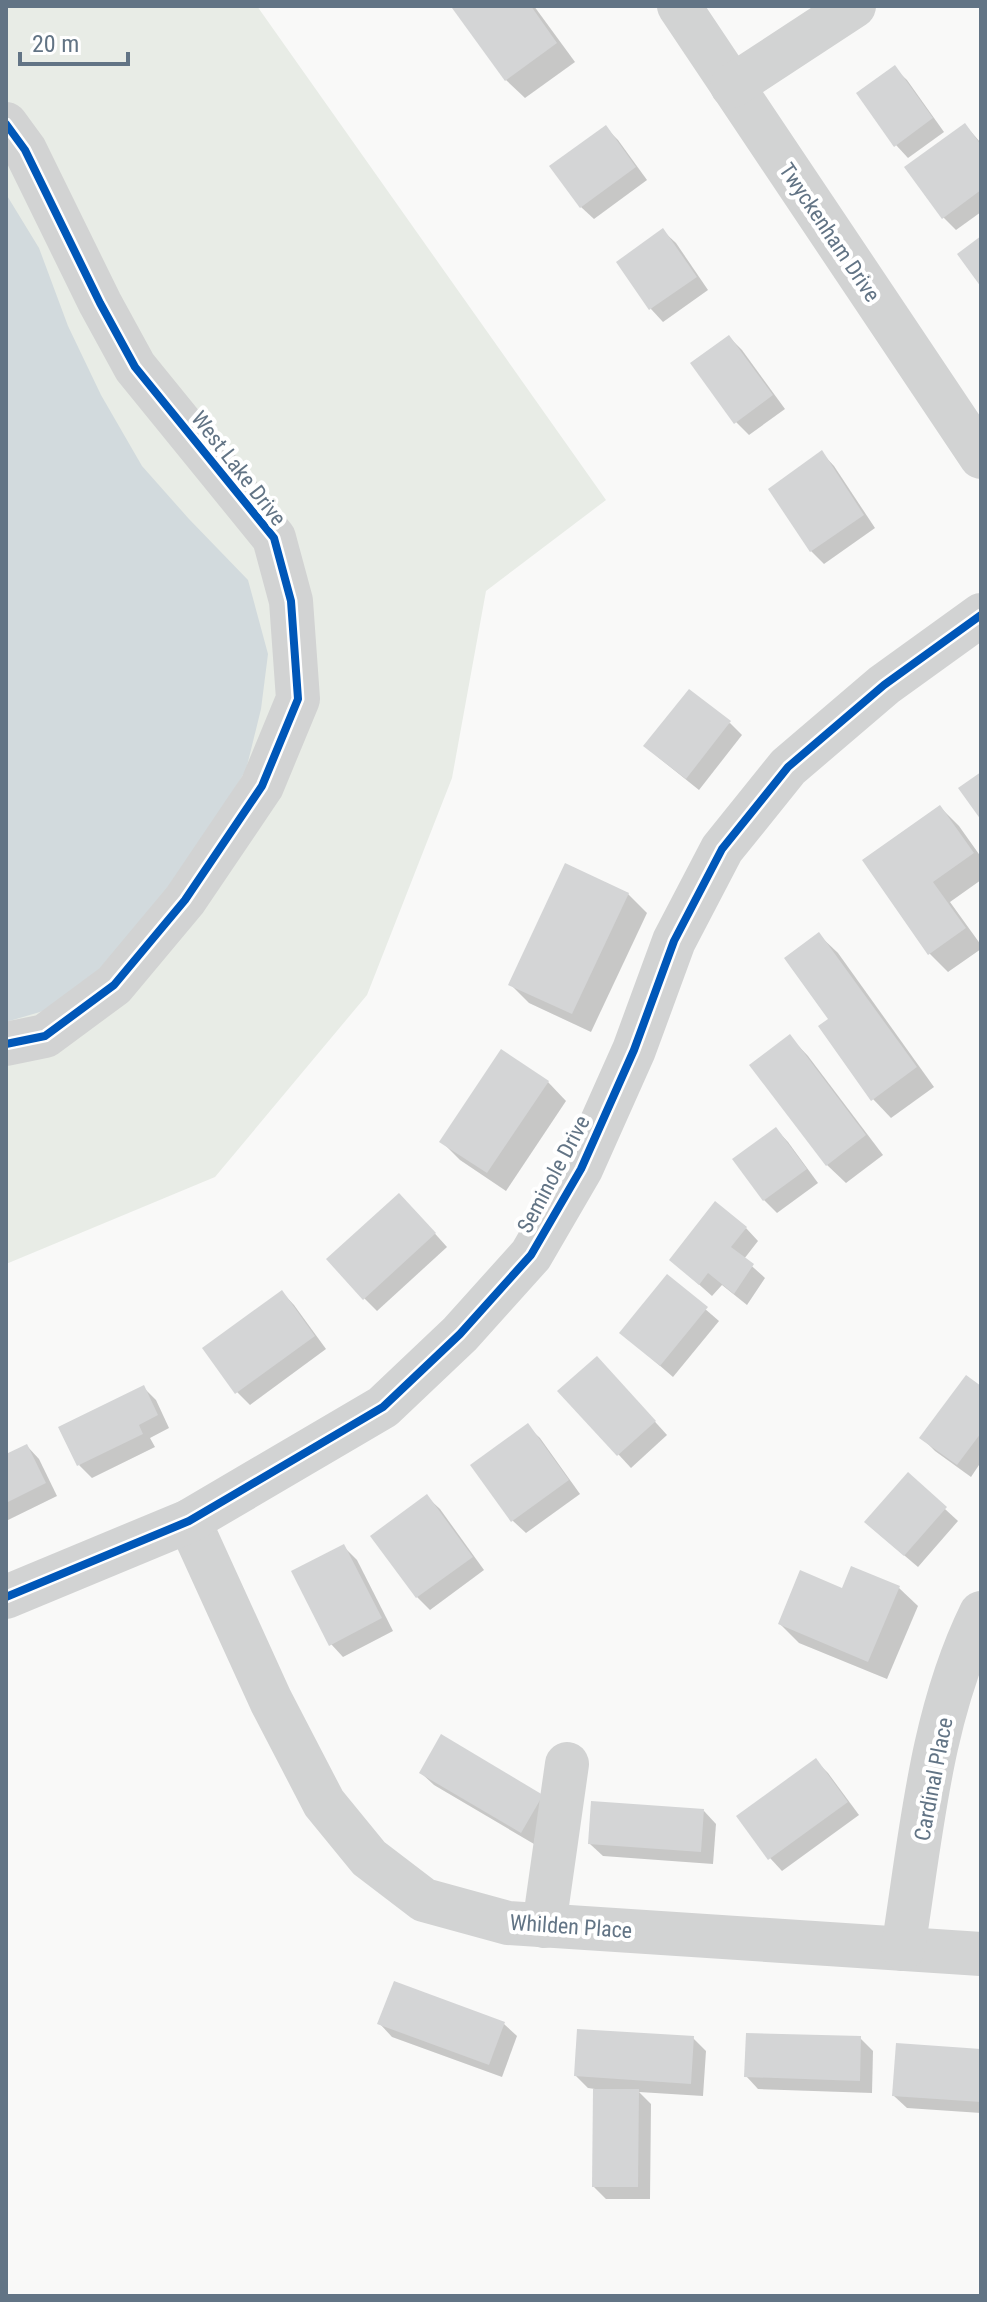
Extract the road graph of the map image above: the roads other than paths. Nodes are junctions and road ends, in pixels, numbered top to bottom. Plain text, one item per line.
1 (679, 6) edge
2 (854, 6) edge
3 (732, 86) junction
4 (6, 124) edge
5 (981, 457) edge
6 (981, 615) edge
7 (6, 1044) edge
8 (189, 1521) junction
9 (6, 1597) edge
10 (981, 1613) edge
11 (567, 1764) dead end
12 (544, 1926) junction
13 (903, 1949) junction
14 (981, 1954) edge

1 - 3 street, Twyckenham Drive
2 - 3 street
3 - 5 street, Twyckenham Drive
4 - 7 street, West Lake Drive
6 - 8 street, Seminole Drive
8 - 9 street, Seminole Drive
8 - 12 street, Whilden Place
10 - 13 street, Cardinal Place
11 - 12 street
12 - 13 street, Whilden Place
13 - 14 street, Whilden Place

